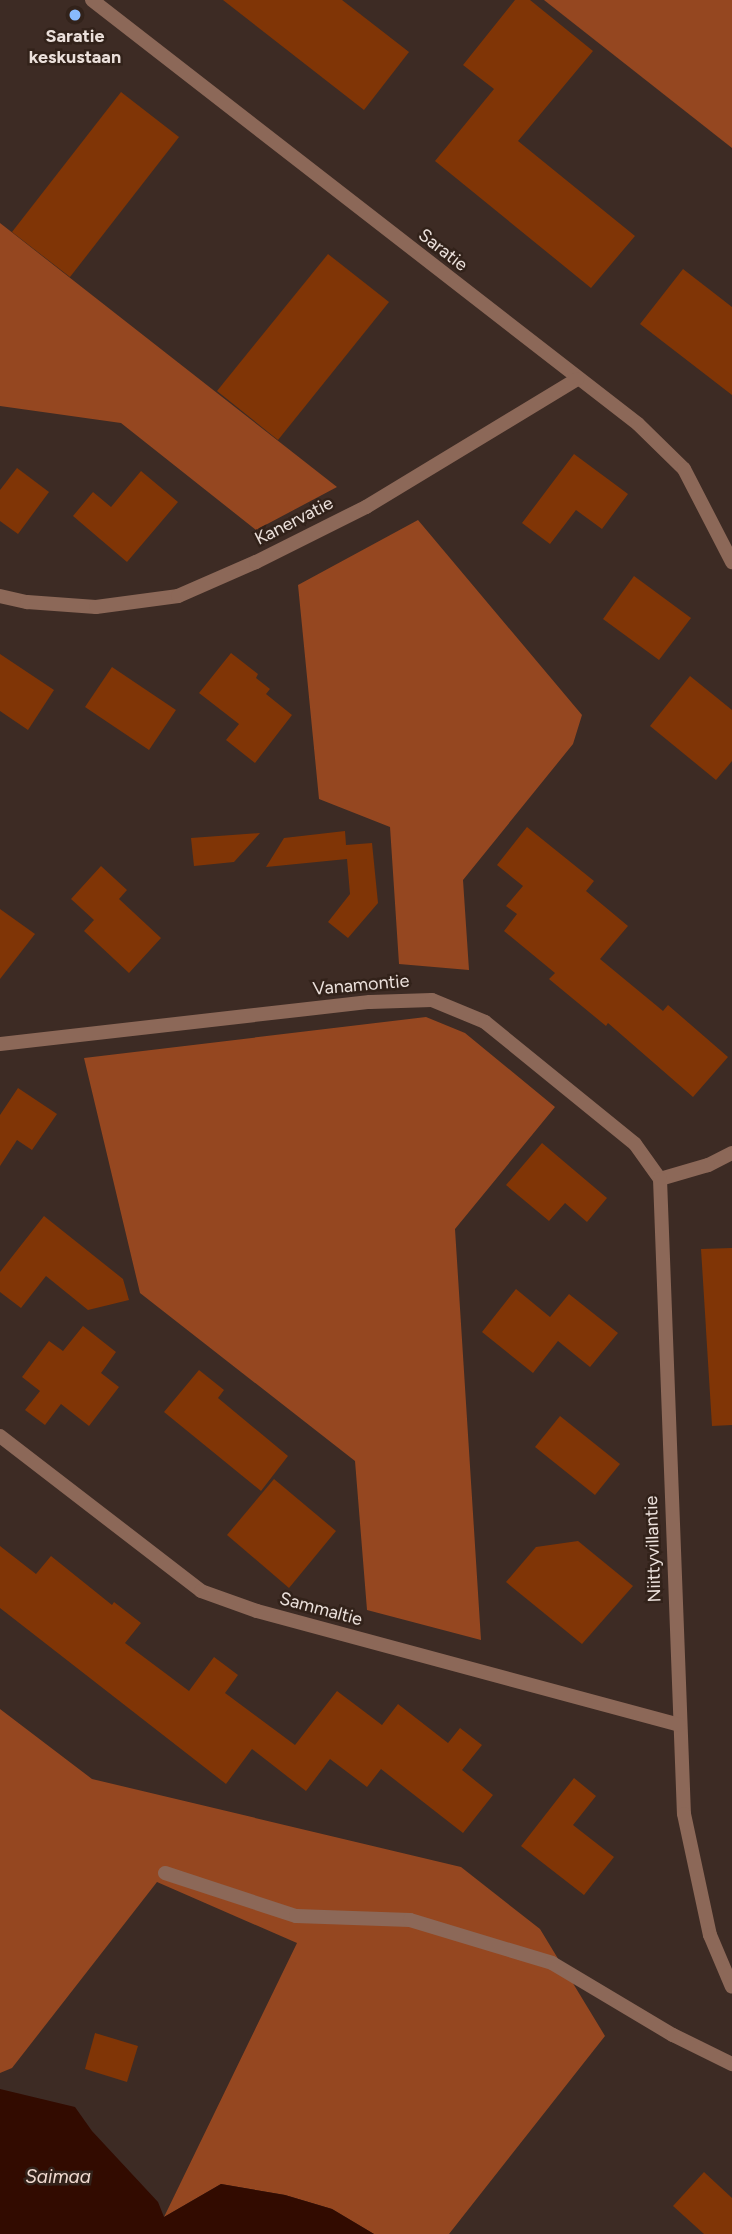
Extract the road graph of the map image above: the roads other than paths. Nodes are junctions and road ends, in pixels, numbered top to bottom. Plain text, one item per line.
1 (92, 0) edge
2 (577, 379) junction
3 (732, 562) edge
4 (0, 596) edge
5 (0, 1044) edge
6 (732, 1153) edge
7 (660, 1179) junction
8 (0, 1436) edge
9 (679, 1725) junction
10 (165, 1873) dead end
11 (732, 1987) edge
12 (732, 2064) edge

1 - 2 street, Saratie
2 - 3 street, Saratie
2 - 4 street, Kanervatie
5 - 7 street, Vanamontie
6 - 7 street
7 - 9 street, Niittyvillantie
8 - 9 street, Sammaltie
9 - 11 street, Niittyvillantie
10 - 12 street

